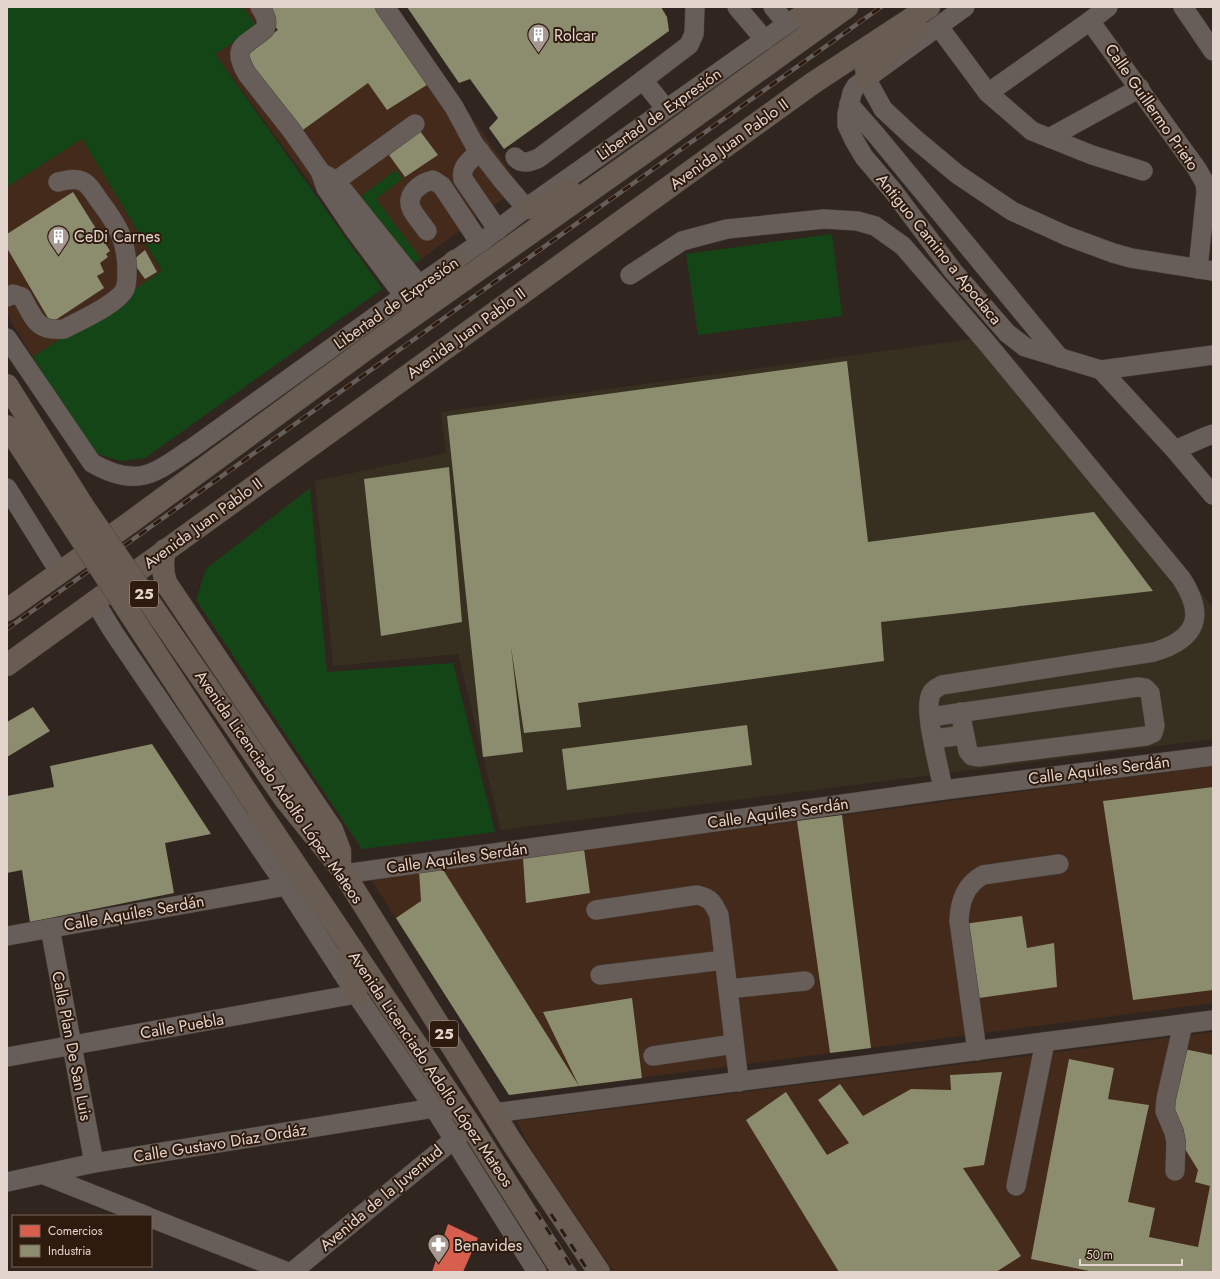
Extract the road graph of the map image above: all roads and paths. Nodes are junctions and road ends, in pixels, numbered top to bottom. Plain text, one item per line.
1 (260, 7) edge
2 (386, 7) edge
3 (695, 7) edge
4 (737, 7) edge
5 (773, 7) edge
6 (846, 7) edge
7 (929, 7) edge
8 (965, 7) edge
9 (1108, 7) edge
10 (1183, 7) edge
11 (806, 13) edge
12 (938, 17) edge
13 (1090, 21) junction
14 (764, 40) junction
15 (863, 51) junction
16 (1213, 51) edge
17 (866, 78) junction
18 (642, 80) junction
19 (1140, 88) junction
20 (988, 93) junction
21 (849, 104) junction
22 (666, 109) junction
23 (415, 124) dead end
24 (1049, 138) junction
25 (655, 145) junction
26 (480, 151) junction
27 (514, 158) dead end
28 (1143, 171) dead end
29 (327, 180) junction
30 (58, 182) dead end
31 (526, 208) junction
32 (498, 230) junction
33 (426, 231) dead end
34 (480, 243) junction
35 (455, 261) junction
36 (1206, 270) edge
37 (630, 275) dead end
38 (419, 284) junction
39 (404, 296) junction
40 (7, 297) edge
41 (7, 338) edge
42 (369, 347) junction
43 (1213, 355) edge
44 (1060, 358) junction
45 (1101, 370) junction
46 (7, 385) edge
47 (7, 426) edge
48 (1213, 434) edge
49 (1175, 450) junction
50 (7, 488) edge
51 (1213, 495) edge
52 (165, 550) junction
53 (60, 573) junction
54 (173, 595) junction
55 (94, 602) junction
56 (7, 610) edge
57 (114, 633) junction
58 (7, 665) edge
59 (960, 712) junction
60 (930, 716) junction
61 (964, 735) junction
62 (933, 739) junction
63 (1213, 756) edge
64 (943, 790) junction
65 (1059, 864) dead end
66 (342, 871) junction
67 (286, 886) junction
68 (596, 910) dead end
69 (50, 928) junction
70 (7, 936) edge
71 (348, 945) junction
72 (724, 960) junction
73 (600, 975) dead end
74 (805, 980) dead end
75 (728, 989) junction
76 (356, 994) junction
77 (1213, 1020) edge
78 (1183, 1024) junction
79 (1045, 1042) junction
80 (734, 1044) junction
81 (72, 1046) junction
82 (976, 1051) junction
83 (653, 1056) dead end
84 (7, 1057) edge
85 (739, 1082) junction
86 (434, 1108) junction
87 (494, 1113) junction
88 (471, 1126) junction
89 (453, 1139) junction
90 (94, 1164) junction
91 (1175, 1171) dead end
92 (44, 1175) junction
93 (7, 1182) edge
94 (1016, 1186) dead end
95 (144, 1215) edge
96 (152, 1218) edge
97 (288, 1272) edge
98 (292, 1272) edge
99 (537, 1272) edge
100 (563, 1272) edge
101 (600, 1272) edge

1 - 29 street
2 - 26 street
3 - 18 street
4 - 14 street
5 - 11 street
6 - 25 main road
7 - 15 main road, Avenida Juan Pablo II
8 - 12 street
9 - 13 street
10 - 16 street
11 - 14 street, Libertad de Expresión
12 - 17 main road
12 - 20 street
13 - 19 street, Calle Guillermo Prieto
13 - 20 street
14 - 22 street, Libertad de Expresión
15 - 17 street
15 - 52 main road, Avenida Juan Pablo II
17 - 21 street, Antiguo Camino a Apodaca
17 - 36 street
18 - 22 street
18 - 27 street
19 - 24 street
19 - 36 street, Calle Guillermo Prieto
20 - 24 street
21 - 44 street
21 - 44 street, Antiguo Camino a Apodaca
22 - 31 street, Libertad de Expresión
23 - 29 street
24 - 28 street
25 - 31 main road
25 - 42 main road
26 - 31 street
26 - 32 street
29 - 38 street
29 - 39 street
30 - 40 street
31 - 32 street, Libertad de Expresión
32 - 34 street, Libertad de Expresión
33 - 34 street
34 - 35 street, Libertad de Expresión
35 - 38 street, Libertad de Expresión
35 - 42 main road
37 - 60 street
38 - 39 street, Libertad de Expresión
39 - 41 street, Libertad de Expresión
42 - 53 main road
43 - 45 street
44 - 45 street, Antiguo Camino a Apodaca
45 - 49 street
46 - 66 main road, Avenida Licenciado Adolfo López Mateos / 25, bridge
47 - 71 main road, Avenida Licenciado Adolfo López Mateos / 25, bridge
48 - 49 street
49 - 51 street
50 - 53 street
52 - 54 main road
52 - 55 main road, Avenida Juan Pablo II
53 - 56 main road
54 - 57 street
54 - 66 main road
55 - 57 street
55 - 58 main road, Avenida Juan Pablo II
57 - 67 street
59 - 60 street
59 - 61 street
59 - 61 street
60 - 62 street
61 - 62 street
62 - 64 street
63 - 64 street, Calle Aquiles Serdán
64 - 66 street, Calle Aquiles Serdán
65 - 82 street
66 - 87 main road, Avenida Licenciado Adolfo López Mateos / 25
67 - 69 street, Calle Aquiles Serdán
67 - 76 street
68 - 72 street
69 - 70 street, Calle Aquiles Serdán
69 - 81 street, Calle Plan De San Luis
71 - 76 main road
71 - 88 main road, Avenida Licenciado Adolfo López Mateos / 25
72 - 73 street
72 - 75 street
74 - 75 street
75 - 80 street
76 - 81 street, Calle Puebla
76 - 86 street
77 - 78 street
78 - 79 street
78 - 91 street
79 - 82 street
79 - 94 street
80 - 83 street
80 - 85 street
81 - 84 street, Calle Puebla
81 - 90 street, Calle Plan De San Luis
82 - 85 street
85 - 87 street
86 - 88 street
86 - 89 street
86 - 90 street, Calle Gustavo Díaz Ordáz
87 - 101 main road, Avenida Licenciado Adolfo López Mateos / 25
88 - 89 street, Avenida de la Juventud
88 - 100 main road, Avenida Licenciado Adolfo López Mateos / 25
89 - 98 street, Avenida de la Juventud
89 - 99 street
90 - 92 street, Calle Gustavo Díaz Ordáz
92 - 93 street, Calle Gustavo Díaz Ordáz
92 - 95 street
96 - 97 street

